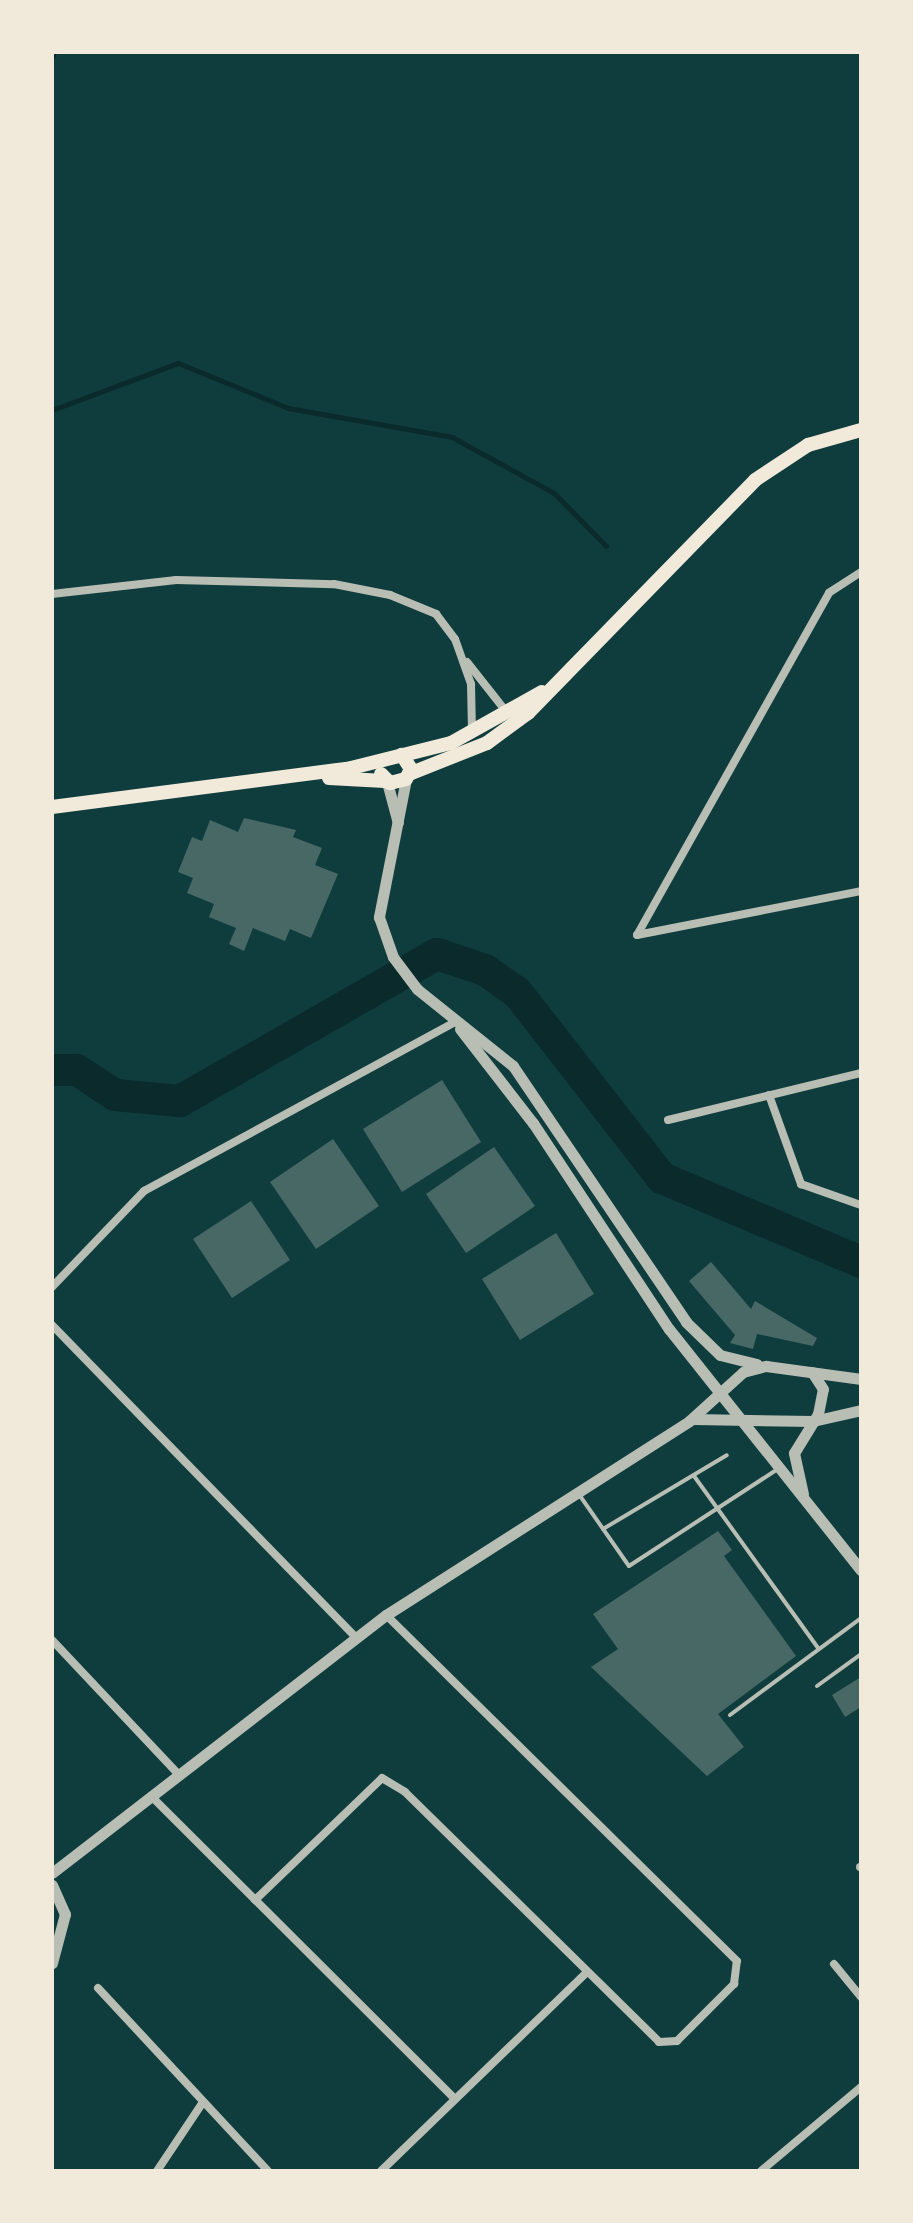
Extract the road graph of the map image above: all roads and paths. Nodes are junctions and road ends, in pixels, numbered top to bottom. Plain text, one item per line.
1 (861, 430) edge
2 (861, 572) edge
3 (52, 594) edge
4 (464, 658) junction
5 (511, 718) junction
6 (472, 732) junction
7 (402, 755) junction
8 (382, 760) junction
9 (292, 776) junction
10 (408, 777) junction
11 (386, 781) junction
12 (52, 807) edge
13 (400, 831) junction
14 (861, 891) edge
15 (455, 1022) junction
16 (861, 1073) edge
17 (769, 1095) junction
18 (668, 1120) dead end
19 (861, 1205) edge
20 (646, 1265) junction
21 (633, 1274) junction
22 (52, 1287) edge
23 (52, 1325) edge
24 (766, 1366) junction
25 (811, 1372) junction
26 (861, 1379) edge
27 (722, 1391) junction
28 (861, 1410) edge
29 (741, 1420) junction
30 (689, 1421) junction
31 (813, 1421) junction
32 (727, 1455) dead end
33 (778, 1469) junction
34 (694, 1476) junction
35 (576, 1491) junction
36 (803, 1494) junction
37 (719, 1509) junction
38 (603, 1529) junction
39 (861, 1570) edge
40 (386, 1615) junction
41 (861, 1618) edge
42 (356, 1638) junction
43 (52, 1640) edge
44 (819, 1649) junction
45 (861, 1654) edge
46 (817, 1686) dead end
47 (730, 1715) dead end
48 (179, 1775) junction
49 (151, 1796) junction
50 (52, 1873) edge
51 (52, 1885) edge
52 (255, 1900) junction
53 (52, 1963) edge
54 (834, 1964) dead end
55 (587, 1972) junction
56 (98, 1988) dead end
57 (861, 1997) edge
58 (861, 2087) edge
59 (455, 2099) junction
60 (203, 2102) junction
61 (157, 2171) edge
62 (268, 2171) edge
63 (381, 2171) edge
64 (761, 2171) edge

1 - 5 main road
2 - 14 street
3 - 4 street
4 - 5 street
4 - 6 street
5 - 6 main road
5 - 10 main road
6 - 7 main road
7 - 8 main road
7 - 10 main road
8 - 9 main road
8 - 11 main road
9 - 11 main road
9 - 12 main road
10 - 11 main road
10 - 13 street
11 - 13 street
13 - 15 street
15 - 20 street
15 - 21 street
15 - 22 street
16 - 17 street
17 - 18 street
17 - 19 street
20 - 21 street
20 - 24 street
21 - 27 street
23 - 42 street
24 - 25 street
24 - 27 street
25 - 26 street
25 - 31 street
27 - 29 street
27 - 30 street
28 - 31 street
29 - 30 street
29 - 31 street
29 - 33 street
30 - 35 street
31 - 36 street
32 - 34 lane
33 - 36 street
33 - 37 lane
34 - 37 lane
34 - 38 lane
35 - 38 lane
35 - 40 street
36 - 39 street
37 - 38 lane
37 - 44 lane
40 - 42 street
40 - 55 street
41 - 44 lane
42 - 48 street
43 - 48 street
44 - 47 lane
45 - 46 lane
48 - 49 street
49 - 50 street
49 - 52 street
51 - 53 street
52 - 55 street
52 - 59 street
54 - 57 street
55 - 59 street
56 - 60 street
58 - 64 street
59 - 63 street
60 - 61 street
60 - 62 street

